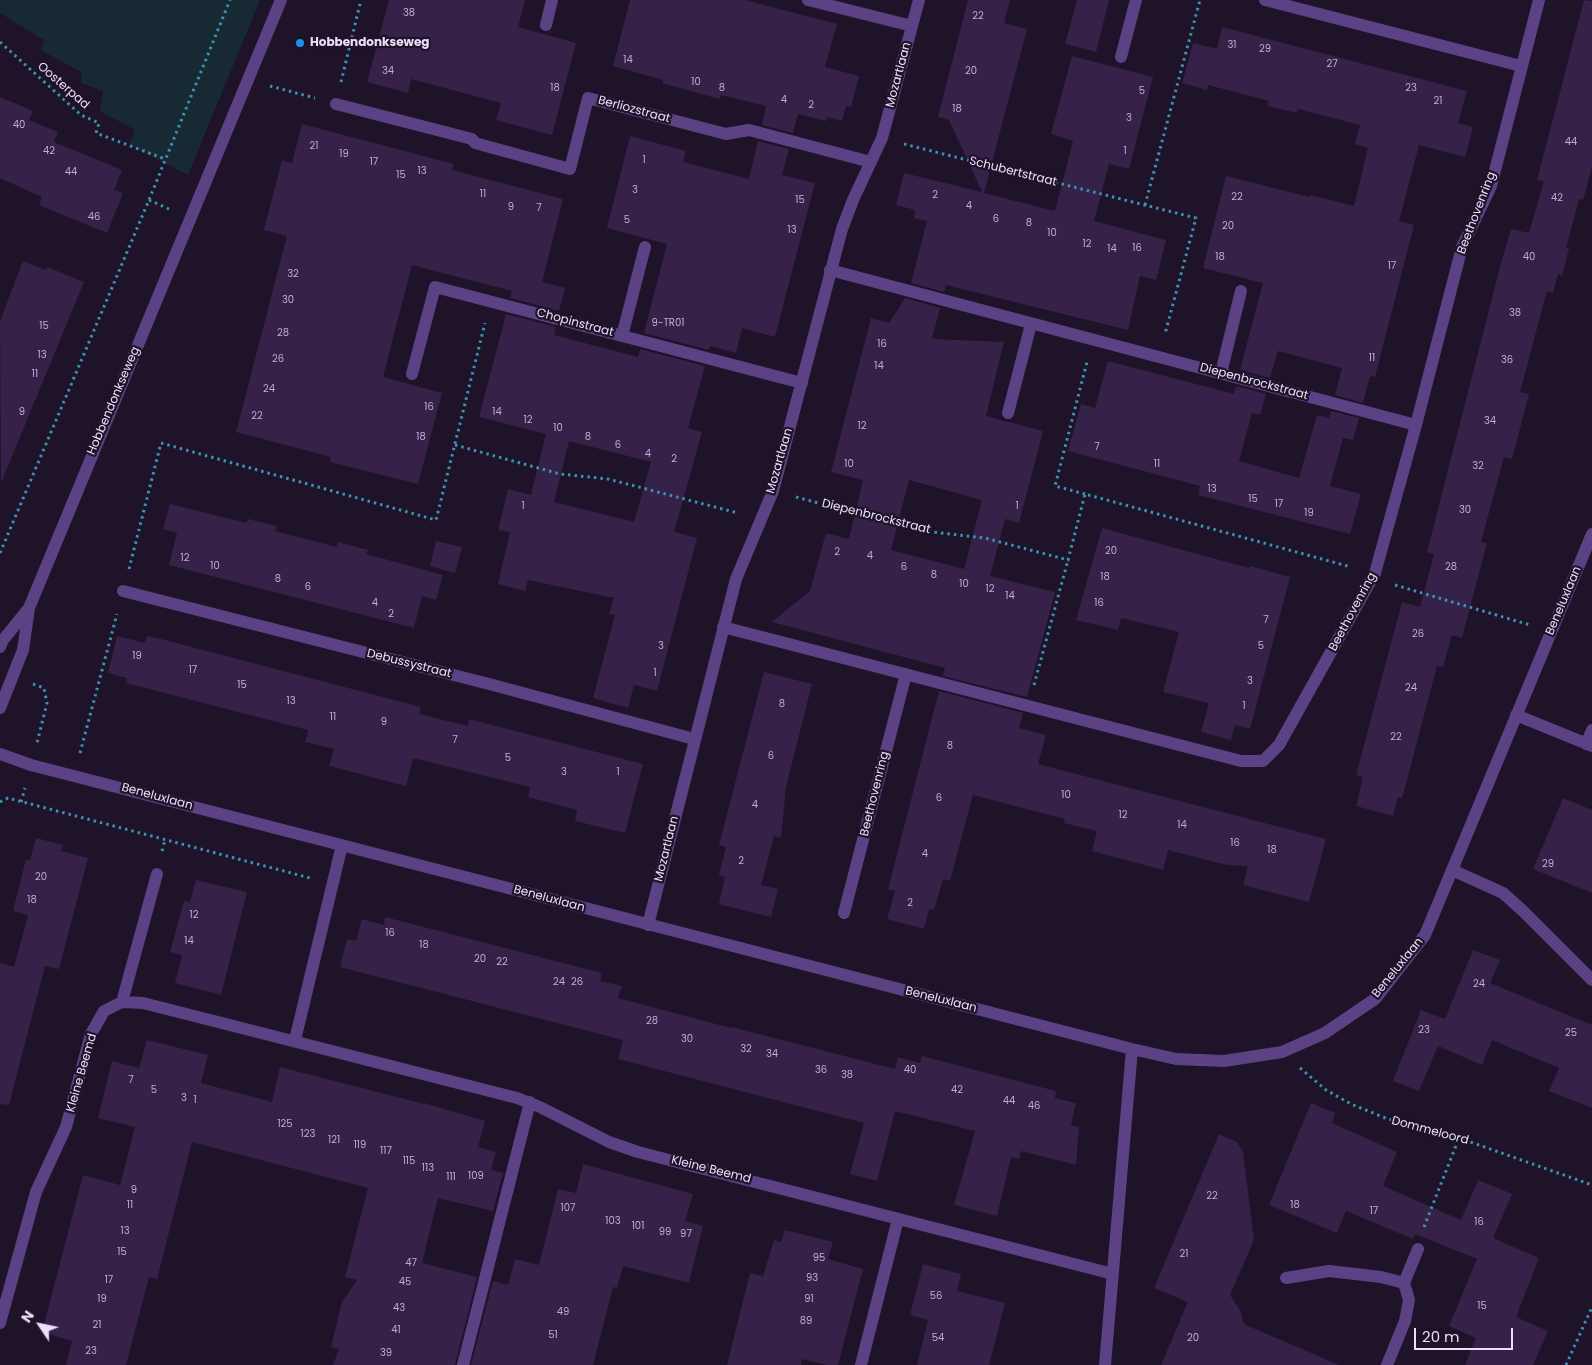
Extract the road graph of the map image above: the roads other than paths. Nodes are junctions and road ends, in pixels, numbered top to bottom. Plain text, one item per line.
1 (281, 0) edge
2 (552, 0) edge
3 (808, 0) edge
4 (919, 0) edge
5 (1136, 0) edge
6 (1265, 0) edge
7 (1539, 0) edge
8 (546, 25) dead end
9 (912, 26) junction
10 (1121, 57) dead end
11 (1521, 66) junction
12 (336, 104) road end
13 (871, 162) junction
14 (645, 247) dead end
15 (830, 270) junction
16 (1241, 291) dead end
17 (1031, 324) junction
18 (622, 336) junction
19 (1221, 373) junction
20 (412, 374) dead end
21 (802, 383) junction
22 (1008, 413) dead end
23 (1416, 425) junction
24 (1592, 534) edge
25 (123, 591) road end
26 (29, 608) junction
27 (723, 627) junction
28 (0, 647) edge
29 (906, 674) junction
30 (0, 708) edge
31 (1516, 716) junction
32 (1592, 730) edge
33 (694, 739) junction
34 (1589, 745) edge
35 (0, 754) edge
36 (342, 845) junction
37 (1452, 870) junction
38 (156, 874) dead end
39 (844, 913) dead end
40 (648, 925) junction
41 (1592, 980) edge
42 (122, 1002) junction
43 (295, 1040) junction
44 (1132, 1049) junction
45 (530, 1102) junction
46 (898, 1219) junction
47 (1418, 1249) road end
48 (1113, 1274) junction
49 (1286, 1278) dead end
50 (1404, 1283) junction
51 (0, 1322) edge
52 (463, 1365) edge
53 (861, 1365) edge
54 (1105, 1365) edge
55 (1387, 1365) edge

1 - 26 street, Hobbendonkseweg
2 - 8 street
3 - 9 street
4 - 9 street, Mozartlaan
5 - 10 street
6 - 11 street
7 - 11 street, Beethovenring
9 - 13 street, Mozartlaan
11 - 23 street, Beethovenring
12 - 13 street, Berliozstraat
13 - 15 street, Mozartlaan
14 - 18 street
15 - 17 street, Diepenbrockstraat
15 - 21 street, Mozartlaan
16 - 19 street
17 - 19 street, Diepenbrockstraat
17 - 22 street
18 - 20 street, Chopinstraat
18 - 21 street, Chopinstraat
19 - 23 street, Diepenbrockstraat
21 - 27 street, Mozartlaan
23 - 29 street, Beethovenring
24 - 31 street, Beneluxlaan
25 - 33 street, Debussystraat
26 - 28 street, Hobbendonkseweg
26 - 30 street, Hobbendonkseweg
27 - 29 street, Beethovenring
27 - 33 street, Mozartlaan
29 - 39 street, Beethovenring
31 - 34 street
31 - 37 street, Beneluxlaan
32 - 34 street
33 - 40 street, Mozartlaan
35 - 36 street, Beneluxlaan
36 - 40 street, Beneluxlaan
36 - 43 street
37 - 41 street
37 - 44 street, Beneluxlaan
38 - 42 street
40 - 44 street, Beneluxlaan
42 - 43 street, Kleine Beemd
42 - 51 street, Kleine Beemd
43 - 45 street, Kleine Beemd
44 - 48 street
45 - 46 street, Kleine Beemd
45 - 52 street
46 - 48 street, Kleine Beemd
46 - 53 street
47 - 50 street
48 - 54 street
49 - 50 street
50 - 55 street

